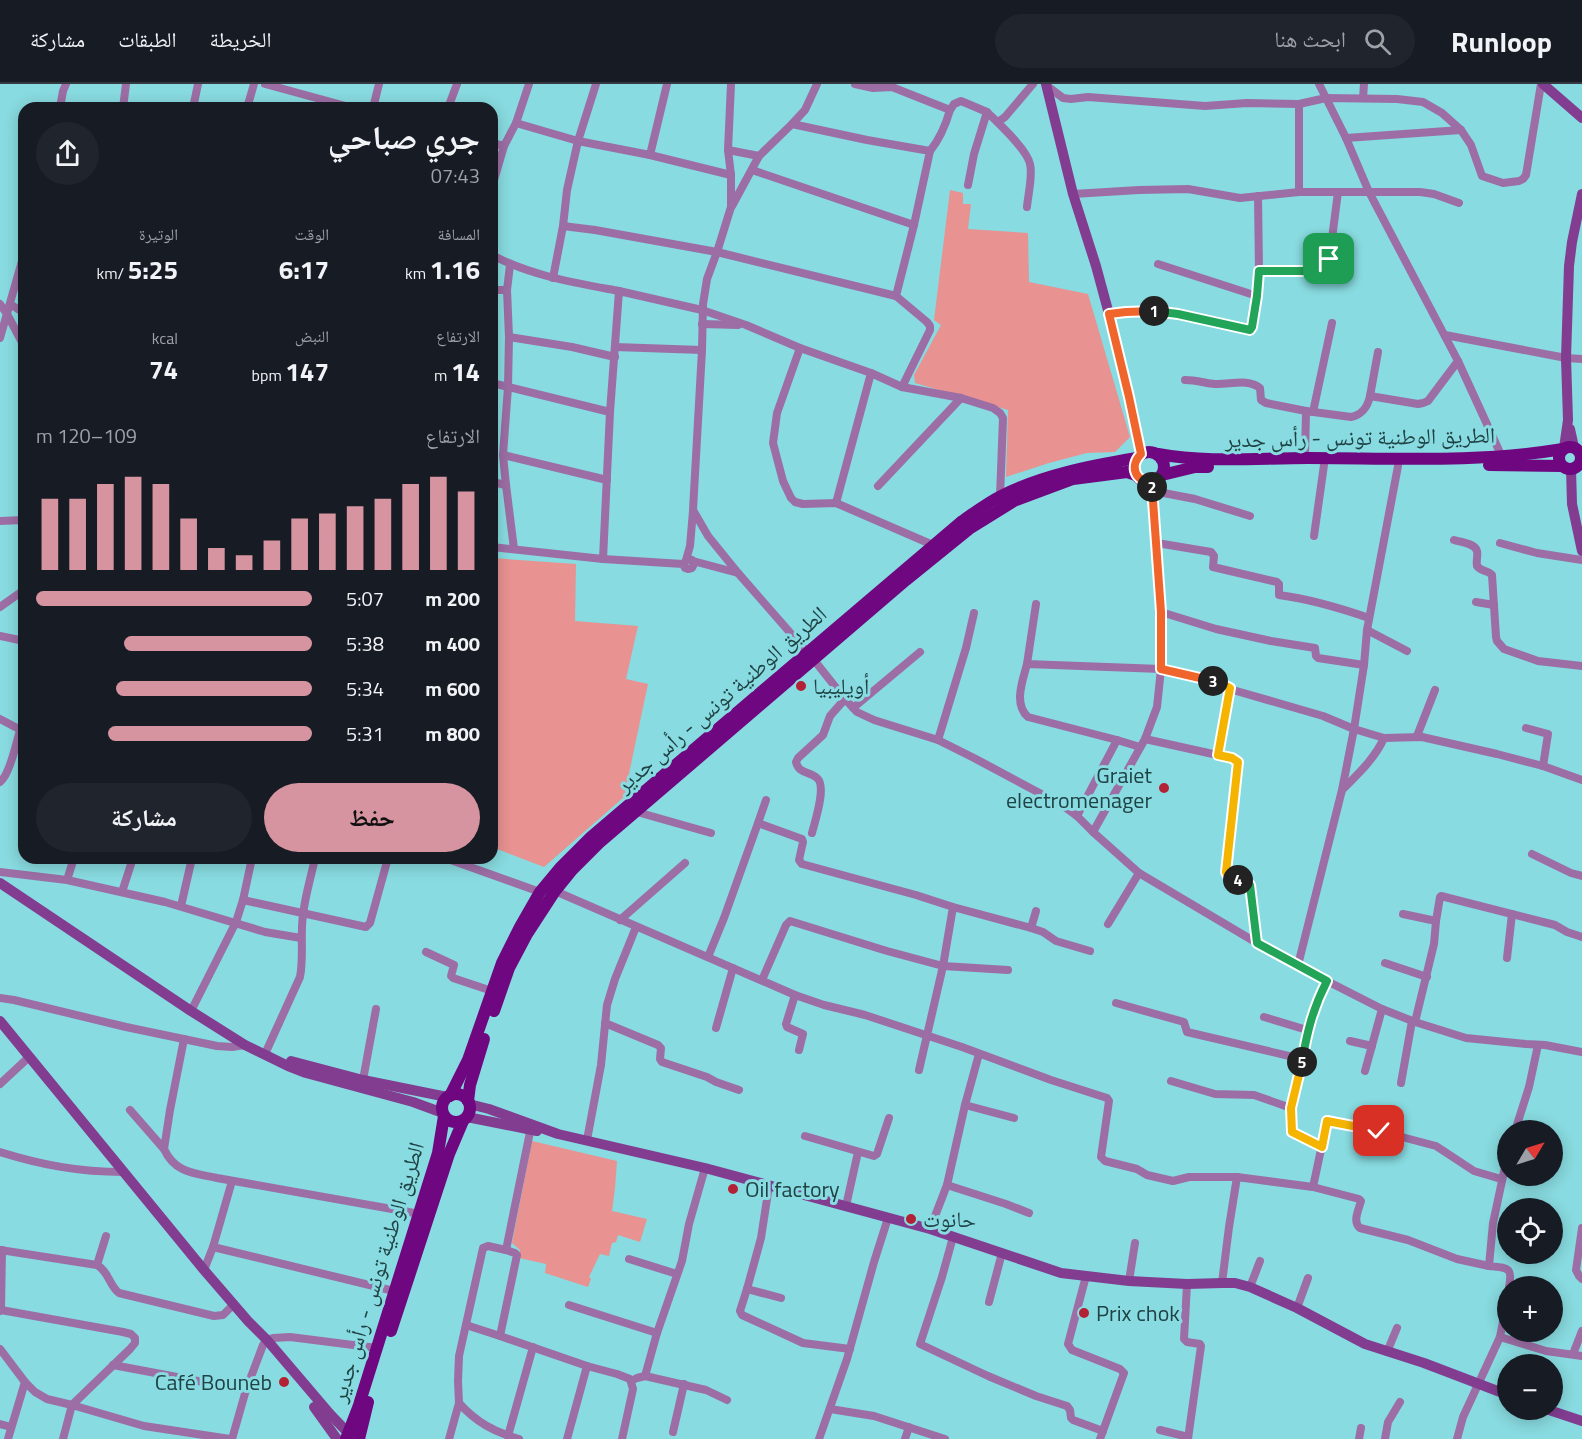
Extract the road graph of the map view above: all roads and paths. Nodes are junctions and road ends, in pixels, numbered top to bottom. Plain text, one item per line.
1 (66, 84) edge
2 (126, 84) edge
3 (198, 84) edge
4 (254, 84) edge
5 (265, 84) edge
6 (379, 84) edge
7 (457, 84) edge
8 (529, 84) edge
9 (596, 84) edge
10 (667, 84) edge
11 (817, 84) edge
12 (855, 84) edge
13 (1033, 84) edge
14 (1319, 84) edge
15 (1364, 84) edge
16 (1542, 84) edge
17 (729, 85) edge
18 (1048, 85) edge
19 (1326, 98) junction
20 (1364, 98) junction
21 (62, 102) edge
22 (124, 102) edge
23 (194, 102) edge
24 (249, 102) edge
25 (331, 102) edge
26 (374, 102) edge
27 (450, 102) edge
28 (1299, 104) junction
29 (950, 110) junction
30 (987, 112) junction
31 (1582, 118) edge
32 (998, 122) junction
33 (516, 123) junction
34 (792, 124) junction
35 (1461, 130) junction
36 (1346, 138) junction
37 (578, 141) junction
38 (498, 144) edge
39 (504, 146) junction
40 (728, 150) junction
41 (930, 151) junction
42 (650, 155) junction
43 (759, 156) junction
44 (498, 166) edge
45 (752, 170) junction
46 (731, 175) junction
47 (968, 184) dead end
48 (1299, 192) junction
49 (1338, 192) junction
50 (1369, 192) junction
51 (1072, 194) junction
52 (1582, 195) edge
53 (1258, 196) junction
54 (1459, 203) dead end
55 (731, 207) junction
56 (1027, 207) dead end
57 (914, 225) junction
58 (563, 226) junction
59 (1577, 244) edge
60 (717, 252) junction
61 (498, 258) edge
62 (1158, 264) dead end
63 (510, 265) junction
64 (1259, 271) junction
65 (18, 275) edge
66 (553, 278) junction
67 (498, 290) edge
68 (507, 290) junction
69 (619, 291) junction
70 (896, 296) junction
71 (1257, 296) junction
72 (0, 304) edge
73 (10, 304) junction
74 (18, 309) edge
75 (702, 310) junction
76 (7, 314) junction
77 (1109, 314) junction
78 (1332, 323) dead end
79 (702, 324) junction
80 (746, 325) junction
81 (18, 335) edge
82 (1445, 335) junction
83 (509, 337) junction
84 (0, 338) edge
85 (615, 347) junction
86 (800, 348) junction
87 (702, 350) junction
88 (1378, 352) dead end
89 (615, 357) junction
90 (1566, 358) junction
91 (1582, 359) edge
92 (1458, 361) junction
93 (871, 373) junction
94 (1185, 380) dead end
95 (498, 384) edge
96 (508, 387) junction
97 (902, 387) junction
98 (1370, 396) junction
99 (961, 398) junction
100 (610, 412) junction
101 (1309, 412) junction
102 (1572, 449) edge
103 (1158, 454) junction
104 (504, 455) junction
105 (1139, 456) junction
106 (1502, 456) junction
107 (1305, 458) junction
108 (1324, 465) junction
109 (1398, 466) junction
110 (1574, 466) edge
111 (1136, 475) junction
112 (607, 480) junction
113 (498, 483) edge
114 (1156, 483) junction
115 (506, 485) junction
116 (878, 486) dead end
117 (1000, 497) junction
118 (836, 504) junction
119 (693, 510) junction
120 (1250, 516) dead end
121 (18, 520) edge
122 (0, 521) edge
123 (1314, 536) dead end
124 (1454, 540) dead end
125 (1157, 543) junction
126 (1500, 543) dead end
127 (933, 545) junction
128 (498, 548) edge
129 (514, 549) junction
130 (1582, 551) edge
131 (603, 559) junction
132 (1582, 560) edge
133 (689, 562) junction
134 (738, 573) junction
135 (18, 594) edge
136 (1476, 602) dead end
137 (1036, 604) dead end
138 (1494, 605) junction
139 (0, 607) edge
140 (1161, 612) junction
141 (974, 614) dead end
142 (1369, 618) junction
143 (1367, 630) junction
144 (0, 636) edge
145 (18, 640) edge
146 (1407, 651) dead end
147 (920, 652) dead end
148 (811, 656) junction
149 (1027, 664) junction
150 (1364, 665) junction
151 (1582, 666) edge
152 (1161, 669) junction
153 (1230, 688) junction
154 (1434, 690) dead end
155 (845, 699) junction
156 (853, 708) junction
157 (0, 719) edge
158 (18, 728) edge
159 (1526, 728) dead end
160 (1354, 729) junction
161 (18, 734) edge
162 (1417, 736) junction
163 (1384, 738) junction
164 (1145, 739) junction
165 (939, 740) junction
166 (1117, 740) junction
167 (1140, 747) junction
168 (14, 752) junction
169 (18, 753) edge
170 (1218, 755) junction
171 (1543, 766) junction
172 (1582, 780) edge
173 (0, 782) edge
174 (1342, 790) junction
175 (766, 800) dead end
176 (637, 812) junction
177 (1077, 816) junction
178 (758, 823) junction
179 (1093, 832) junction
180 (711, 833) dead end
181 (812, 833) dead end
182 (1532, 854) dead end
183 (684, 863) dead end
184 (72, 864) edge
185 (131, 864) edge
186 (191, 864) edge
187 (251, 864) edge
188 (314, 864) edge
189 (386, 864) edge
190 (462, 864) edge
191 (0, 872) edge
192 (1139, 873) junction
193 (1582, 876) edge
194 (67, 880) junction
195 (0, 883) edge
196 (555, 891) junction
197 (122, 892) junction
198 (540, 892) junction
199 (243, 900) junction
200 (181, 906) junction
201 (953, 907) junction
202 (1036, 911) dead end
203 (303, 913) junction
204 (1403, 914) dead end
205 (1512, 914) junction
206 (620, 920) junction
207 (1436, 921) junction
208 (236, 922) junction
209 (1108, 924) dead end
210 (636, 927) junction
211 (1031, 928) junction
212 (1582, 937) edge
213 (301, 938) junction
214 (1257, 943) junction
215 (1090, 951) dead end
216 (426, 952) dead end
217 (708, 957) junction
218 (1507, 958) dead end
219 (1385, 963) dead end
220 (1298, 965) junction
221 (943, 966) junction
222 (733, 968) junction
223 (1008, 970) dead end
224 (1427, 977) junction
225 (762, 980) junction
226 (1327, 981) junction
227 (492, 991) junction
228 (795, 995) junction
229 (0, 998) edge
230 (1116, 1003) dead end
231 (376, 1009) dead end
232 (1382, 1009) junction
233 (191, 1011) junction
234 (1264, 1017) dead end
235 (0, 1021) edge
236 (1414, 1022) junction
237 (605, 1023) junction
238 (716, 1028) dead end
239 (1307, 1030) junction
240 (927, 1036) junction
241 (184, 1039) junction
242 (1350, 1041) dead end
243 (1538, 1045) junction
244 (1372, 1046) junction
245 (250, 1047) junction
246 (800, 1050) dead end
247 (1582, 1052) edge
248 (265, 1053) junction
249 (979, 1054) junction
250 (29, 1057) junction
251 (1302, 1059) junction
252 (919, 1070) dead end
253 (1365, 1071) dead end
254 (363, 1080) junction
255 (1171, 1081) dead end
256 (1401, 1083) dead end
257 (0, 1084) edge
258 (739, 1090) dead end
259 (449, 1096) junction
260 (965, 1105) junction
261 (1291, 1108) junction
262 (130, 1110) dead end
263 (467, 1111) junction
264 (443, 1114) junction
265 (889, 1118) dead end
266 (1014, 1118) dead end
267 (1518, 1120) edge
268 (531, 1127) junction
269 (805, 1136) dead end
270 (587, 1140) junction
271 (1322, 1147) junction
272 (164, 1149) junction
273 (0, 1152) edge
274 (858, 1152) junction
275 (705, 1168) junction
276 (123, 1172) junction
277 (1238, 1178) junction
278 (1497, 1178) edge
279 (232, 1181) junction
280 (947, 1185) junction
281 (769, 1186) junction
282 (1312, 1186) junction
283 (1501, 1186) edge
284 (846, 1206) junction
285 (1029, 1213) dead end
286 (420, 1214) junction
287 (888, 1218) junction
288 (1582, 1228) edge
289 (930, 1229) junction
290 (106, 1236) dead end
291 (953, 1237) junction
292 (1135, 1244) dead end
293 (213, 1247) junction
294 (1, 1250) edge
295 (506, 1250) junction
296 (1002, 1253) junction
297 (629, 1259) dead end
298 (1260, 1261) dead end
299 (97, 1265) junction
300 (1489, 1266) junction
301 (204, 1270) junction
302 (677, 1274) junction
303 (1086, 1276) junction
304 (1511, 1276) edge
305 (1308, 1278) dead end
306 (1582, 1279) edge
307 (1130, 1281) junction
308 (1222, 1283) junction
309 (1187, 1284) junction
310 (1250, 1287) junction
311 (747, 1289) junction
312 (394, 1291) junction
313 (781, 1298) dead end
314 (989, 1302) dead end
315 (234, 1305) junction
316 (569, 1305) dead end
317 (1297, 1308) junction
318 (1, 1311) edge
319 (466, 1326) junction
320 (1397, 1328) dead end
321 (1582, 1330) edge
322 (657, 1333) junction
323 (500, 1336) junction
324 (265, 1342) junction
325 (1498, 1342) edge
326 (1516, 1342) edge
327 (533, 1347) junction
328 (377, 1348) junction
329 (0, 1349) edge
330 (850, 1349) junction
331 (1387, 1352) junction
332 (1573, 1354) junction
333 (1582, 1356) edge
334 (113, 1365) junction
335 (587, 1366) junction
336 (645, 1376) junction
337 (631, 1381) junction
338 (25, 1382) junction
339 (684, 1384) junction
340 (1478, 1384) junction
341 (246, 1390) junction
342 (1497, 1391) edge
343 (727, 1400) dead end
344 (459, 1402) junction
345 (1400, 1402) dead end
346 (72, 1405) junction
347 (830, 1409) junction
348 (1563, 1415) edge
349 (1582, 1421) edge
350 (0, 1424) edge
351 (11, 1427) junction
352 (909, 1427) junction
353 (1361, 1428) dead end
354 (1160, 1430) dead end
355 (673, 1432) dead end
356 (1102, 1435) edge
357 (508, 1436) junction
358 (349, 1438) edge
359 (1188, 1438) edge
360 (8, 1439) edge
361 (63, 1439) edge
362 (231, 1439) edge
363 (449, 1439) edge
364 (519, 1439) edge
365 (567, 1439) edge
366 (622, 1439) edge
367 (819, 1439) edge
368 (905, 1439) edge
369 (945, 1439) edge
370 (1359, 1439) edge
371 (1385, 1439) edge
372 (1457, 1439) edge

1 - 21 street
2 - 22 street
3 - 23 street
4 - 24 street
5 - 25 street
6 - 26 street
7 - 27 street
8 - 33 street
9 - 37 street
10 - 42 street
11 - 34 street
12 - 29 street
13 - 32 street
14 - 19 street
15 - 20 street
16 - 31 street
16 - 35 street
17 - 40 street
18 - 28 street
18 - 51 street
19 - 20 street
19 - 28 street
19 - 36 street
20 - 35 street
28 - 48 street
29 - 30 street
29 - 41 street
30 - 32 street
30 - 47 street
32 - 56 street
33 - 37 street
33 - 39 street
34 - 41 street
34 - 43 street
35 - 36 street
36 - 50 street
37 - 42 street
37 - 58 street
38 - 39 street
39 - 44 street
40 - 43 street
40 - 46 street
41 - 57 street
42 - 46 street
43 - 45 street
45 - 55 street
45 - 57 street
46 - 55 street
48 - 49 street
48 - 53 street
49 - 50 street
49 - 64 street
50 - 54 street
50 - 82 street
51 - 53 street
51 - 77 street
52 - 59 street
53 - 64 street
55 - 60 street
57 - 70 street
58 - 60 street
58 - 66 street
59 - 90 street
60 - 70 street
60 - 75 street
61 - 63 street
62 - 71 street
63 - 66 street
63 - 68 street
64 - 71 street
65 - 73 street
66 - 69 street
67 - 68 street
68 - 83 street
69 - 75 street
69 - 85 street
70 - 97 street
71 - 77 street
72 - 76 street
73 - 74 street
73 - 76 street
75 - 79 street
75 - 80 street
76 - 81 street
76 - 84 street
77 - 105 street
78 - 101 street
79 - 80 street
79 - 87 street
80 - 86 street
82 - 90 street
82 - 92 street
83 - 89 street
83 - 96 street
85 - 87 street
85 - 89 street
86 - 93 street
86 - 118 street
87 - 119 street
88 - 98 street
89 - 100 street
90 - 91 street
90 - 102 street
92 - 98 street
92 - 106 street
93 - 97 street
93 - 118 street
94 - 101 street
95 - 96 street
96 - 100 street
96 - 104 street
97 - 99 street
98 - 101 street
99 - 116 street
99 - 117 street
100 - 112 street
101 - 107 street
102 - 106 main road, الطريق الوطنية تونس - رأس جدير
102 - 110 main road
102 - 110 main road
103 - 105 main road
103 - 107 main road, الطريق الوطنية تونس - رأس جدير
103 - 114 main road
104 - 112 street
104 - 115 street
105 - 111 main road
105 - 117 main road, الطريق الوطنية تونس - رأس جدير
106 - 107 main road, الطريق الوطنية تونس - رأس جدير
108 - 109 main road, الطريق الوطنية تونس - رأس جدير
108 - 114 main road, الطريق الوطنية تونس - رأس جدير
108 - 123 street
109 - 110 main road, الطريق الوطنية تونس - رأس جدير
109 - 142 street
110 - 130 street
111 - 114 main road
111 - 148 main road, الطريق الوطنية تونس - رأس جدير
112 - 131 street
113 - 115 street
114 - 120 street
114 - 125 street
115 - 129 street
117 - 127 main road, الطريق الوطنية تونس - رأس جدير
118 - 127 street
119 - 133 street
119 - 134 street
121 - 122 street
124 - 138 street
125 - 140 street
125 - 142 street
126 - 132 street
127 - 148 main road, الطريق الوطنية تونس - رأس جدير
128 - 129 street
129 - 131 street
131 - 133 street
133 - 134 street
134 - 148 street
135 - 139 street
136 - 138 street
137 - 149 street
138 - 151 street
140 - 150 street
140 - 152 street
141 - 165 street
142 - 143 street
143 - 146 street
143 - 150 street
144 - 145 street
147 - 156 street
148 - 155 street
148 - 176 main road, الطريق الوطنية تونس - رأس جدير
148 - 198 main road, الطريق الوطنية تونس - رأس جدير
149 - 152 street
149 - 166 street
150 - 160 street
152 - 153 street
152 - 164 street
153 - 160 street
153 - 170 street
154 - 162 street
155 - 156 street
155 - 181 street
156 - 165 street
157 - 158 street
159 - 171 street
160 - 163 street
160 - 174 street
161 - 168 street
162 - 163 street
162 - 171 street
163 - 174 street
164 - 167 street
164 - 170 street
165 - 177 street
166 - 167 street
166 - 177 street
167 - 179 street
168 - 169 street
168 - 173 street
170 - 214 street
171 - 172 street
174 - 220 street
175 - 178 street
176 - 180 street
176 - 196 main road, الطريق الوطنية تونس - رأس جدير
177 - 179 street
178 - 201 street
178 - 217 street
179 - 192 street
182 - 193 street
183 - 206 street
184 - 194 street
185 - 197 street
186 - 200 street
187 - 199 street
188 - 203 street
189 - 203 street
190 - 198 street
191 - 194 street
192 - 209 street
192 - 214 street
194 - 197 street
195 - 233 street
196 - 206 street
196 - 263 main road, الطريق الوطنية تونس - رأس جدير
197 - 200 street
198 - 227 main road, الطريق الوطنية تونس - رأس جدير
199 - 203 street
199 - 208 street
200 - 208 street
201 - 211 street
201 - 221 street
202 - 211 street
203 - 213 street
204 - 207 street
205 - 207 street
205 - 212 street
205 - 218 street
206 - 210 street
207 - 224 street
208 - 213 street
208 - 233 street
210 - 217 street
210 - 237 street
211 - 215 street
213 - 248 street
214 - 220 street
216 - 227 street
217 - 222 street
219 - 224 street
220 - 226 street
221 - 223 street
221 - 225 street
221 - 240 street
222 - 225 street
222 - 238 street
224 - 236 street
225 - 228 street
226 - 232 street
226 - 239 street
227 - 259 main road, الطريق الوطنية تونس - رأس جدير
228 - 240 street
228 - 246 street
229 - 241 street
230 - 251 street
231 - 254 street
232 - 236 street
232 - 244 street
233 - 245 street
234 - 239 street
235 - 250 street
236 - 243 street
236 - 256 street
237 - 258 street
237 - 270 street
239 - 251 street
240 - 249 street
240 - 252 street
241 - 245 street
241 - 272 street
242 - 244 street
243 - 247 street
243 - 267 street
244 - 253 street
245 - 248 street
248 - 254 street
248 - 264 street
249 - 260 street
249 - 277 street
250 - 257 street
250 - 276 street
251 - 261 street
254 - 259 street
255 - 261 street
259 - 263 main road
259 - 264 main road
260 - 266 street
260 - 280 street
261 - 271 street
262 - 272 street
263 - 264 main road
263 - 268 street
263 - 358 main road, الطريق الوطنية تونس - رأس جدير
264 - 286 main road, الطريق الوطنية تونس - رأس جدير
265 - 274 street
268 - 270 street
268 - 295 street
269 - 274 street
270 - 275 street
271 - 278 street
271 - 282 street
272 - 279 street
273 - 276 street
274 - 284 street
275 - 281 street
275 - 302 street
276 - 301 street
277 - 282 street
277 - 308 street
279 - 286 street
279 - 293 street
280 - 285 street
280 - 289 street
281 - 284 street
281 - 311 street
282 - 300 street
283 - 300 street
284 - 287 street
286 - 312 main road, الطريق الوطنية تونس - رأس جدير
287 - 289 street
287 - 330 street
288 - 306 street
289 - 291 street
290 - 299 street
291 - 296 street
291 - 356 street
292 - 307 street
293 - 301 street
293 - 312 street
294 - 299 street
294 - 318 street
295 - 319 street
295 - 323 street
296 - 303 street
296 - 314 street
297 - 302 street
298 - 310 street
299 - 315 street
300 - 304 street
301 - 315 street
302 - 322 street
303 - 307 street
303 - 356 street
305 - 317 street
307 - 309 street
308 - 309 street
308 - 310 street
309 - 359 street
310 - 317 street
311 - 313 street
311 - 330 street
312 - 328 main road, الطريق الوطنية تونس - رأس جدير
315 - 324 street
316 - 322 street
317 - 331 street
318 - 334 street
319 - 323 street
319 - 344 street
320 - 331 street
321 - 332 street
322 - 336 street
323 - 327 street
324 - 328 street
324 - 341 street
324 - 358 street
325 - 340 street
326 - 332 street
327 - 335 street
327 - 357 street
328 - 358 main road, الطريق الوطنية تونس - رأس جدير
329 - 338 street
330 - 347 street
331 - 340 street
332 - 333 street
334 - 341 street
334 - 346 street
335 - 337 street
335 - 365 street
336 - 337 street
336 - 339 street
337 - 366 street
338 - 346 street
338 - 351 street
339 - 343 street
339 - 355 street
340 - 342 street
340 - 372 street
341 - 362 street
344 - 357 street
344 - 363 street
345 - 371 street
346 - 361 street
346 - 362 street
347 - 352 street
347 - 367 street
348 - 349 street
350 - 351 street
351 - 360 street
352 - 368 street
352 - 369 street
353 - 370 street
354 - 359 street
357 - 364 street

